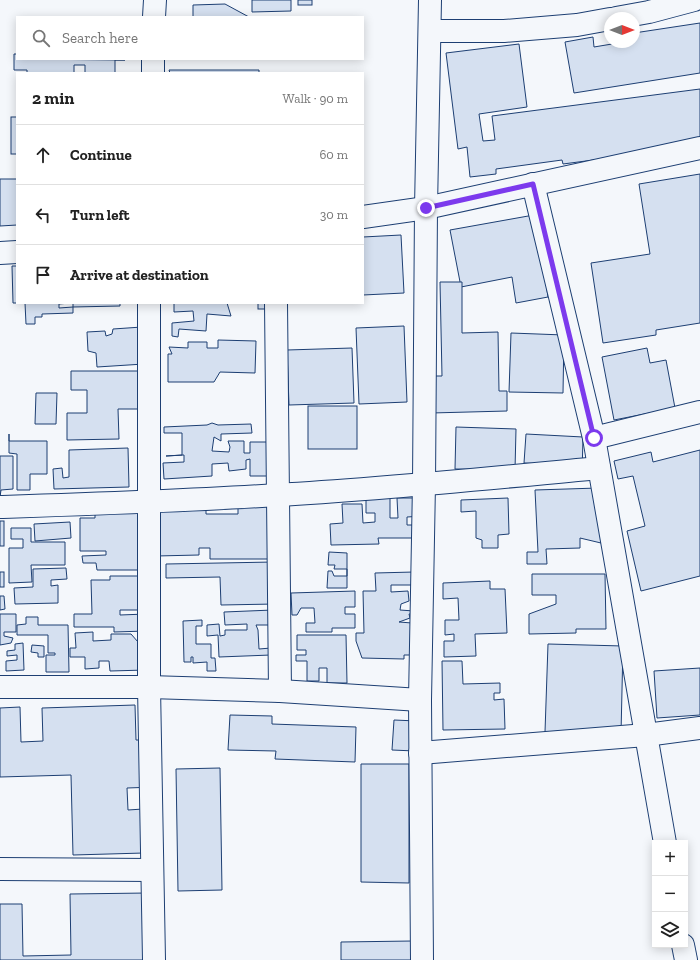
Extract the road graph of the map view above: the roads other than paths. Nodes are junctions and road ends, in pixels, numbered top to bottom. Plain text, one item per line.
1 (155, 0) edge
2 (430, 0) edge
3 (694, 0) edge
4 (640, 14) edge
5 (154, 16) edge
6 (604, 20) edge
7 (430, 31) junction
8 (153, 60) edge
9 (153, 72) edge
10 (700, 148) edge
11 (533, 184) junction
12 (426, 208) junction
13 (364, 217) edge
14 (16, 252) edge
15 (0, 253) edge
16 (149, 304) edge
17 (276, 304) edge
18 (700, 412) edge
19 (594, 438) junction
20 (599, 468) junction
21 (424, 484) junction
22 (278, 495) junction
23 (148, 502) junction
24 (0, 507) edge
25 (0, 687) edge
26 (149, 687) junction
27 (280, 691) junction
28 (420, 700) junction
29 (700, 728) edge
30 (646, 735) junction
31 (420, 753) junction
32 (664, 840) edge
33 (0, 868) edge
34 (152, 870) junction
35 (684, 948) edge
36 (154, 960) edge
37 (422, 960) edge
38 (686, 960) edge

1 - 5 street
2 - 7 street
3 - 4 street
6 - 7 street
7 - 12 street
8 - 9 street
10 - 11 street
11 - 12 street
11 - 19 street
12 - 13 street
12 - 21 street
14 - 15 street
16 - 23 street
17 - 22 street
18 - 19 street
19 - 20 street
20 - 21 street
20 - 30 street
21 - 22 street
21 - 28 street
22 - 23 street
22 - 27 street
23 - 24 street
23 - 26 street
25 - 26 street
26 - 27 street
26 - 34 street
27 - 28 street
28 - 31 street
29 - 30 street
30 - 31 street
30 - 32 street
31 - 37 street
33 - 34 street
34 - 36 street
35 - 38 street

